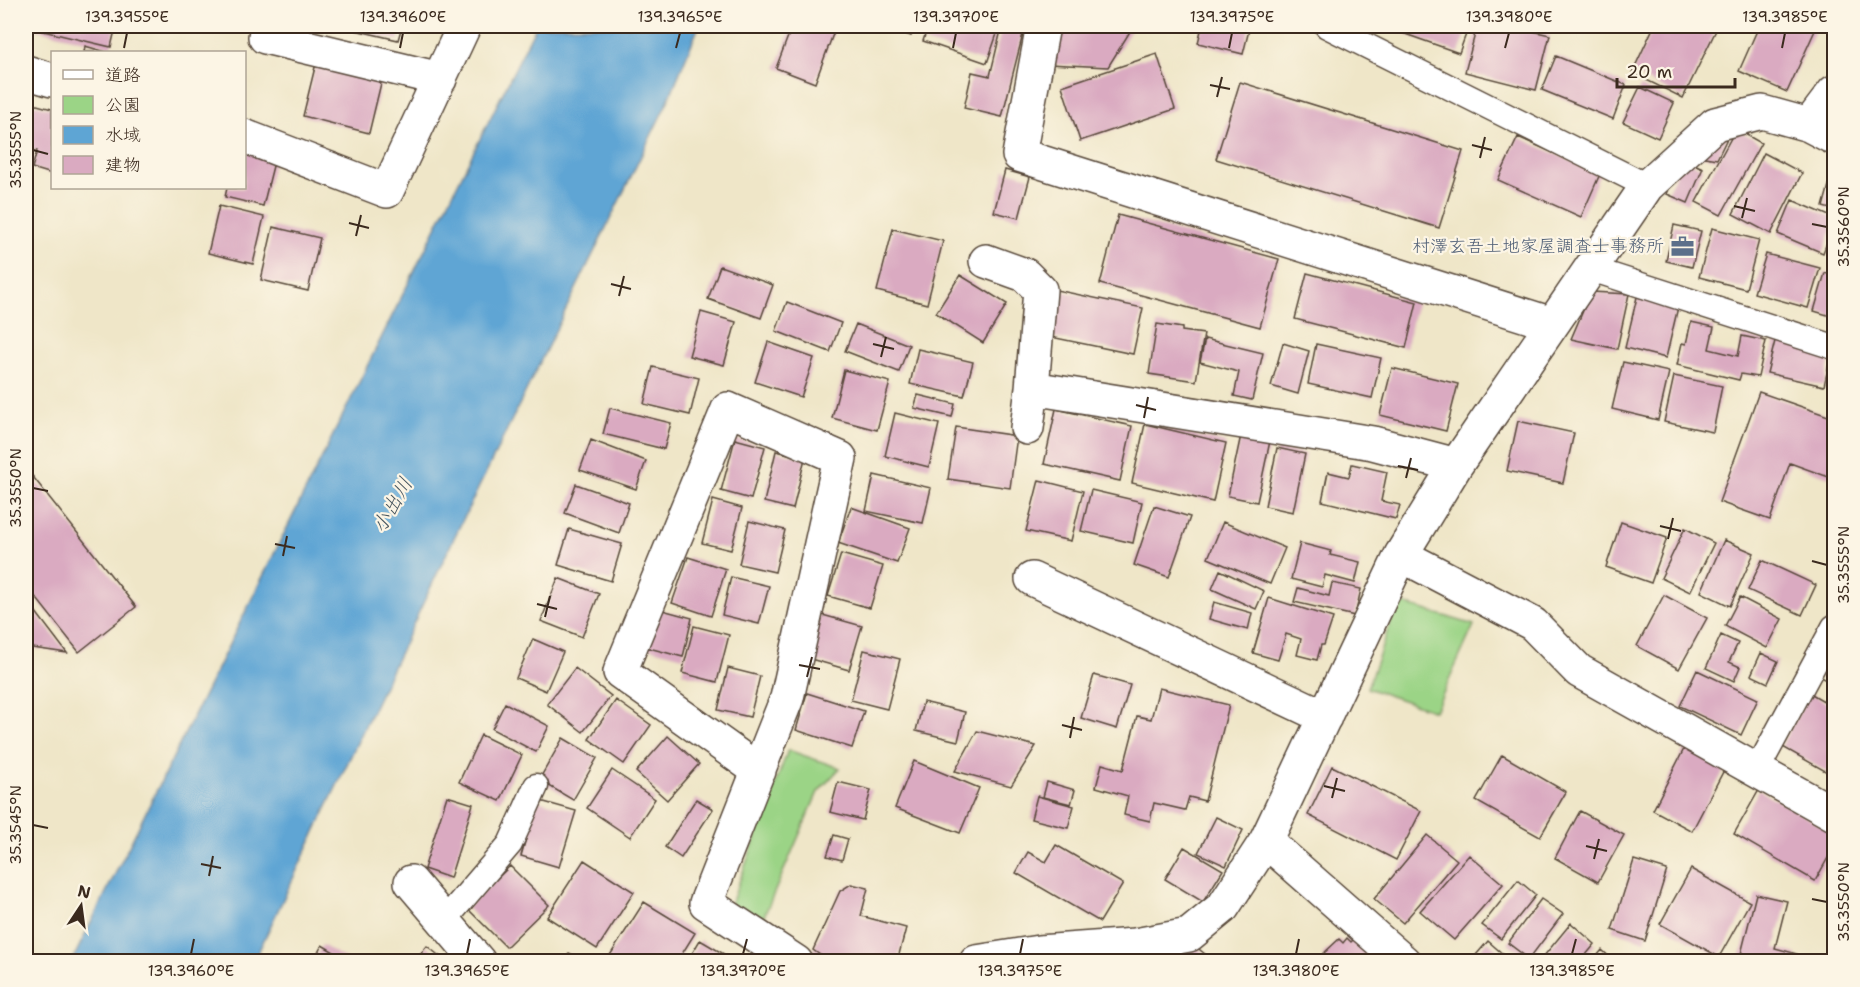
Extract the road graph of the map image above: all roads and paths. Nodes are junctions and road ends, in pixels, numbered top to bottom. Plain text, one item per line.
1 (267, 26) edge
2 (464, 26) edge
3 (1043, 26) edge
4 (1327, 26) edge
5 (26, 72) edge
6 (440, 79) junction
7 (51, 80) edge
8 (1834, 92) edge
9 (1822, 132) edge
10 (246, 137) edge
11 (1647, 186) junction
12 (986, 261) dead end
13 (1591, 269) junction
14 (1552, 324) junction
15 (1834, 347) edge
16 (1032, 388) junction
17 (1027, 428) dead end
18 (1456, 465) junction
19 (1401, 555) junction
20 (1032, 579) dead end
21 (1834, 627) edge
22 (1325, 717) junction
23 (759, 771) junction
24 (1756, 771) junction
25 (536, 786) dead end
26 (1834, 814) edge
27 (1266, 841) junction
28 (411, 882) dead end
29 (444, 921) junction
30 (478, 962) edge
31 (796, 962) edge
32 (976, 962) edge
33 (1404, 962) edge

1 - 6 street
2 - 6 street
3 - 14 street
4 - 11 lane
5 - 7 street
6 - 10 street
8 - 9 street
9 - 11 street
11 - 13 street
12 - 16 street
13 - 14 street
13 - 15 lane
14 - 18 street
16 - 17 street
16 - 18 street
18 - 19 street
19 - 22 street
19 - 24 street
20 - 22 street
21 - 24 lane
22 - 27 street
23 - 23 street
23 - 31 street
24 - 26 street
25 - 29 lane
27 - 32 street
27 - 33 street
28 - 29 street
29 - 30 street

